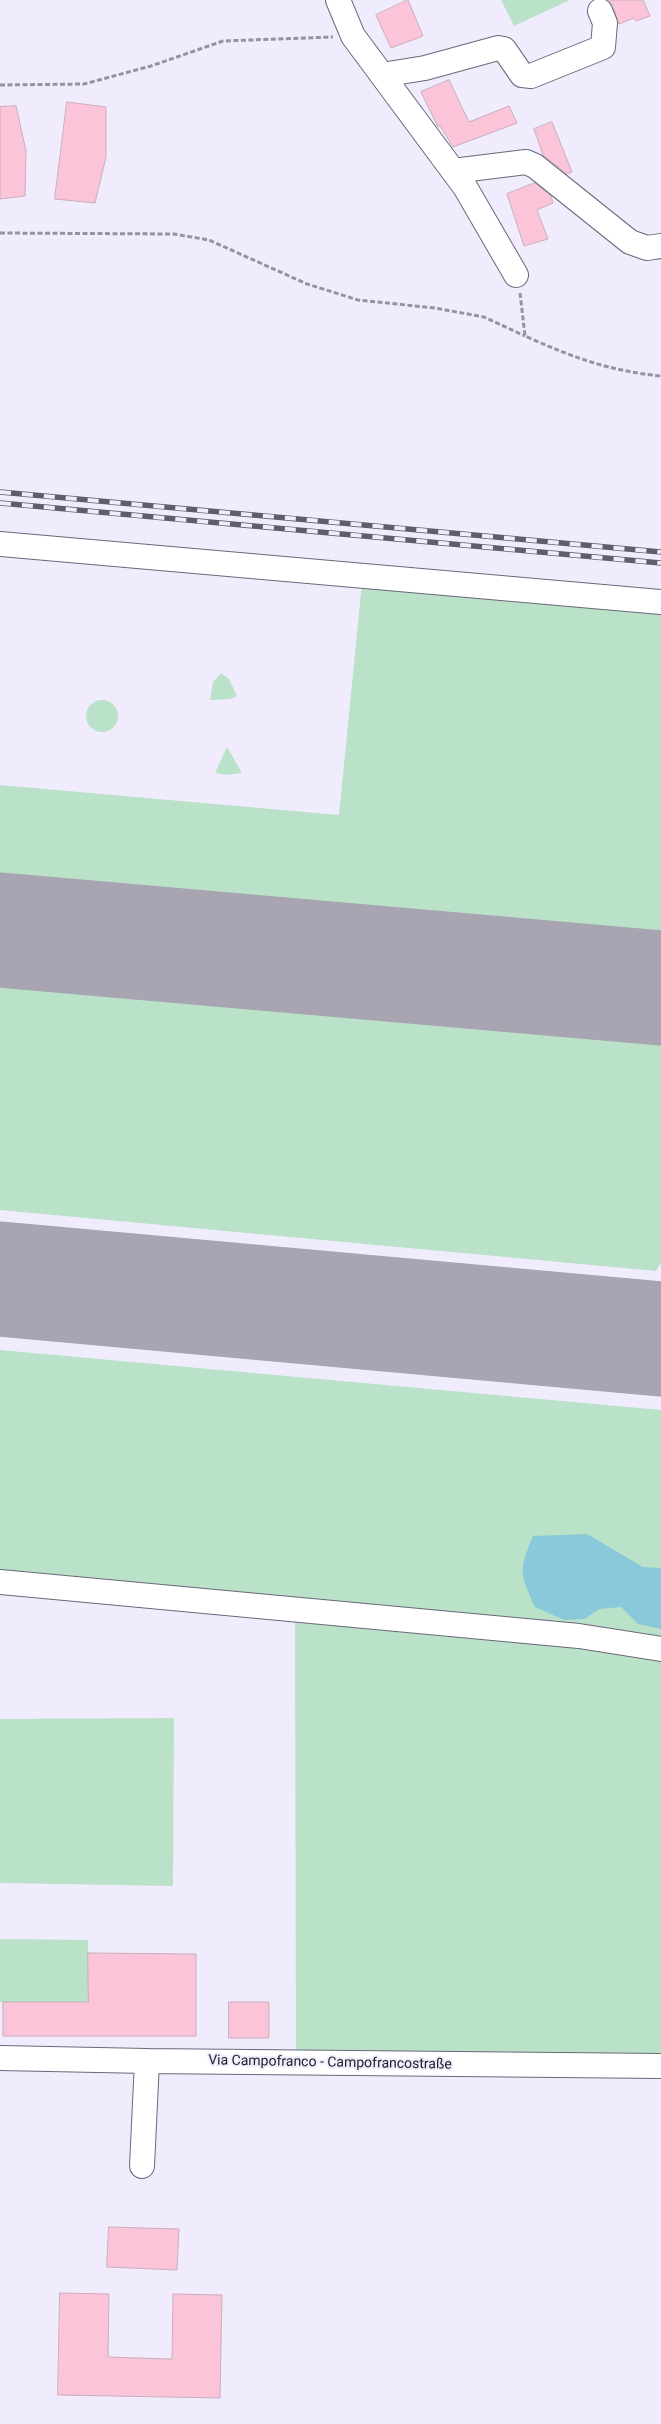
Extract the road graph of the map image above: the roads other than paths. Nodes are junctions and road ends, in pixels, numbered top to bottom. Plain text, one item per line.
1 (338, 0) edge
2 (600, 11) dead end
3 (382, 75) junction
4 (453, 171) junction
5 (661, 246) edge
6 (516, 275) road end
7 (0, 544) edge
8 (661, 602) edge
9 (0, 1582) edge
10 (661, 1649) edge
11 (0, 2058) edge
12 (147, 2061) junction
13 (661, 2066) edge
14 (142, 2166) dead end

1 - 3 street
2 - 3 street
3 - 4 street
4 - 5 street
4 - 6 street
7 - 8 street
9 - 10 street
11 - 12 street, Via Campofranco - Campofrancostraße
12 - 13 street, Via Campofranco - Campofrancostraße
12 - 14 street

